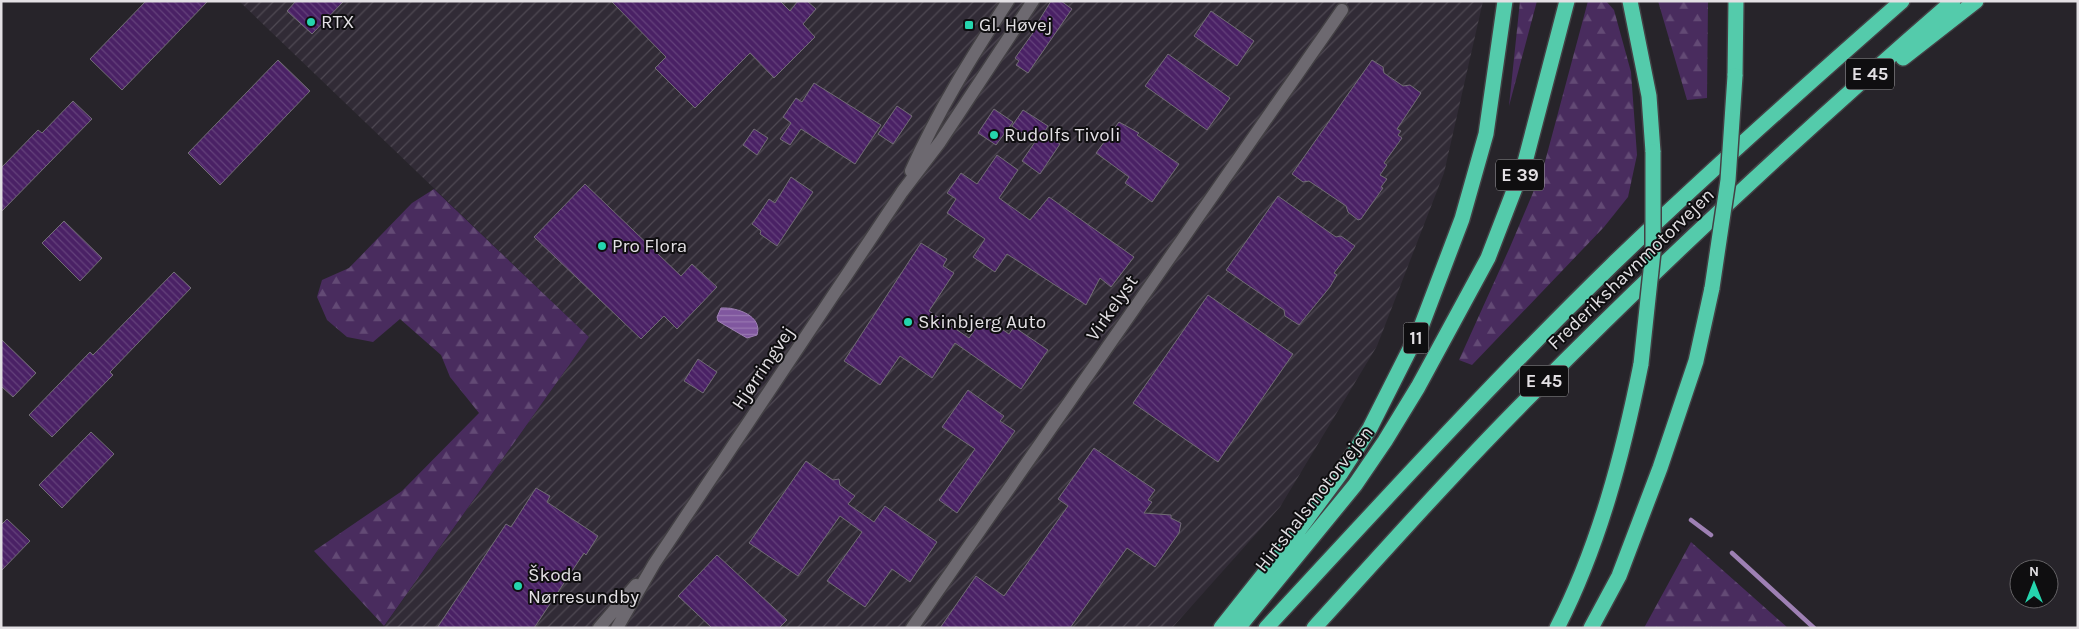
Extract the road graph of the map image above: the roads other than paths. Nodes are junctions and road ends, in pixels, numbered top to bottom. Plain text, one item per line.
1 (1008, 1) edge
2 (1033, 1) edge
3 (1505, 1) edge
4 (1567, 1) edge
5 (1630, 1) edge
6 (1736, 1) edge
7 (1890, 1) edge
8 (1902, 1) edge
9 (1953, 1) edge
10 (1976, 1) edge
11 (1342, 10) dead end
12 (1795, 96) junction
13 (1787, 148) junction
14 (902, 192) junction
15 (654, 564) junction
16 (599, 628) edge
17 (617, 628) edge
18 (912, 628) edge
19 (1221, 628) edge
20 (1238, 628) edge
21 (1266, 628) edge
22 (1314, 628) edge
23 (1557, 628) edge
24 (1591, 628) edge

1 - 14 main road, Hjørringvej
2 - 14 main road, Hjørringvej
3 - 19 highway, 11
4 - 20 highway, Hirtshalsmotorvejen / E 39
5 - 23 highway, bridge
6 - 24 highway, bridge
7 - 12 highway
8 - 12 highway, Frederikshavnmotorvejen / E 45
9 - 13 highway, Frederikshavnmotorvejen / E 45
10 - 13 highway
11 - 18 main road, Virkelyst
12 - 21 highway, Frederikshavnmotorvejen / E 45
13 - 22 highway, Frederikshavnmotorvejen / E 45
14 - 15 main road, Hjørringvej
15 - 16 main road, Hjørringvej
15 - 17 main road, Hjørringvej

